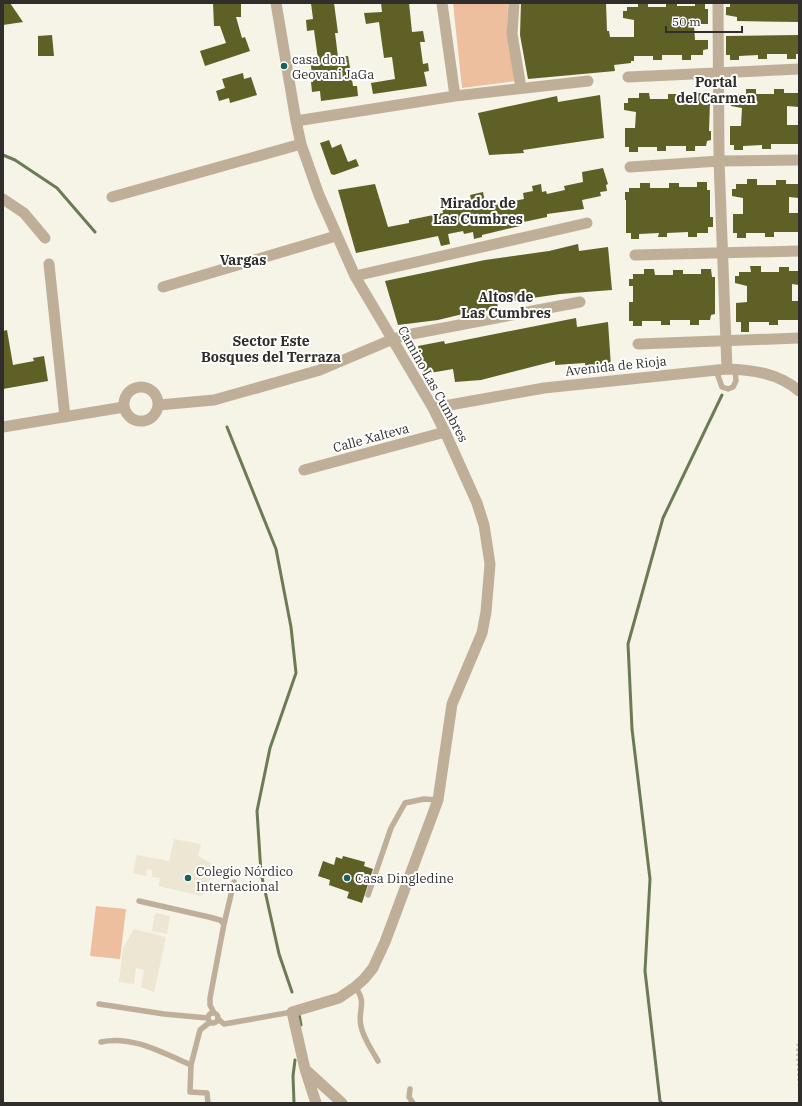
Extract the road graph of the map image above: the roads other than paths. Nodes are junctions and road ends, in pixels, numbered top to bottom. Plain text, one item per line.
1 (276, 3) edge
2 (442, 3) edge
3 (514, 3) edge
4 (718, 3) edge
5 (799, 68) edge
6 (718, 73) junction
7 (628, 77) dead end
8 (588, 82) dead end
9 (521, 88) junction
10 (455, 96) junction
11 (296, 121) junction
12 (301, 144) junction
13 (799, 160) edge
14 (719, 161) junction
15 (630, 167) dead end
16 (112, 197) dead end
17 (3, 199) edge
18 (587, 223) dead end
19 (336, 236) junction
20 (45, 238) dead end
21 (799, 251) edge
22 (723, 253) junction
23 (635, 255) dead end
24 (49, 264) dead end
25 (355, 276) junction
26 (163, 287) dead end
27 (580, 302) dead end
28 (799, 338) edge
29 (393, 339) junction
30 (726, 341) junction
31 (638, 344) dead end
32 (726, 369) junction
33 (799, 391) edge
34 (159, 405) junction
35 (124, 407) junction
36 (433, 408) junction
37 (65, 417) junction
38 (3, 427) edge
39 (445, 432) junction
40 (304, 470) dead end
41 (438, 800) junction
42 (234, 882) dead end
43 (368, 895) dead end
44 (139, 901) dead end
45 (224, 924) junction
46 (355, 987) junction
47 (98, 1004) dead end
48 (292, 1012) junction
49 (214, 1013) junction
50 (218, 1019) junction
51 (209, 1020) junction
52 (101, 1042) dead end
53 (378, 1060) dead end
54 (191, 1065) junction
55 (306, 1069) junction
56 (410, 1089) dead end
57 (208, 1103) edge
58 (316, 1103) edge
59 (342, 1103) edge
60 (413, 1103) edge

1 - 11 street, Camino Las Cumbres
2 - 10 street
3 - 9 street
4 - 6 street
5 - 6 street
6 - 7 street
6 - 14 street
8 - 9 street
9 - 10 street
10 - 11 street
11 - 12 street, Camino Las Cumbres
12 - 16 street
12 - 19 street, Camino Las Cumbres
13 - 14 street
14 - 15 street
14 - 22 street
17 - 20 street
18 - 25 street
19 - 25 street, Camino Las Cumbres
19 - 26 street
21 - 22 street
22 - 23 street
22 - 30 street
24 - 37 street
25 - 29 street, Camino Las Cumbres
27 - 29 street
28 - 30 street
29 - 34 street
29 - 36 street, Camino Las Cumbres
30 - 31 street
30 - 32 street
32 - 33 street, Avenida de Rioja
32 - 36 street, Avenida de Rioja
34 - 35 street
34 - 35 street
35 - 37 street
36 - 39 street, Camino Las Cumbres
37 - 38 street
39 - 40 street, Calle Xalteva
39 - 41 street, Camino Las Cumbres
41 - 43 lane
41 - 46 street, Camino Las Cumbres
42 - 45 lane
44 - 45 lane
45 - 49 lane
46 - 48 street, Camino Las Cumbres
46 - 53 lane
47 - 51 lane
48 - 50 lane
48 - 55 street
49 - 50 lane
49 - 51 lane
50 - 51 lane
51 - 54 lane
52 - 54 lane
54 - 57 lane
55 - 58 street
55 - 59 street
56 - 60 lane

